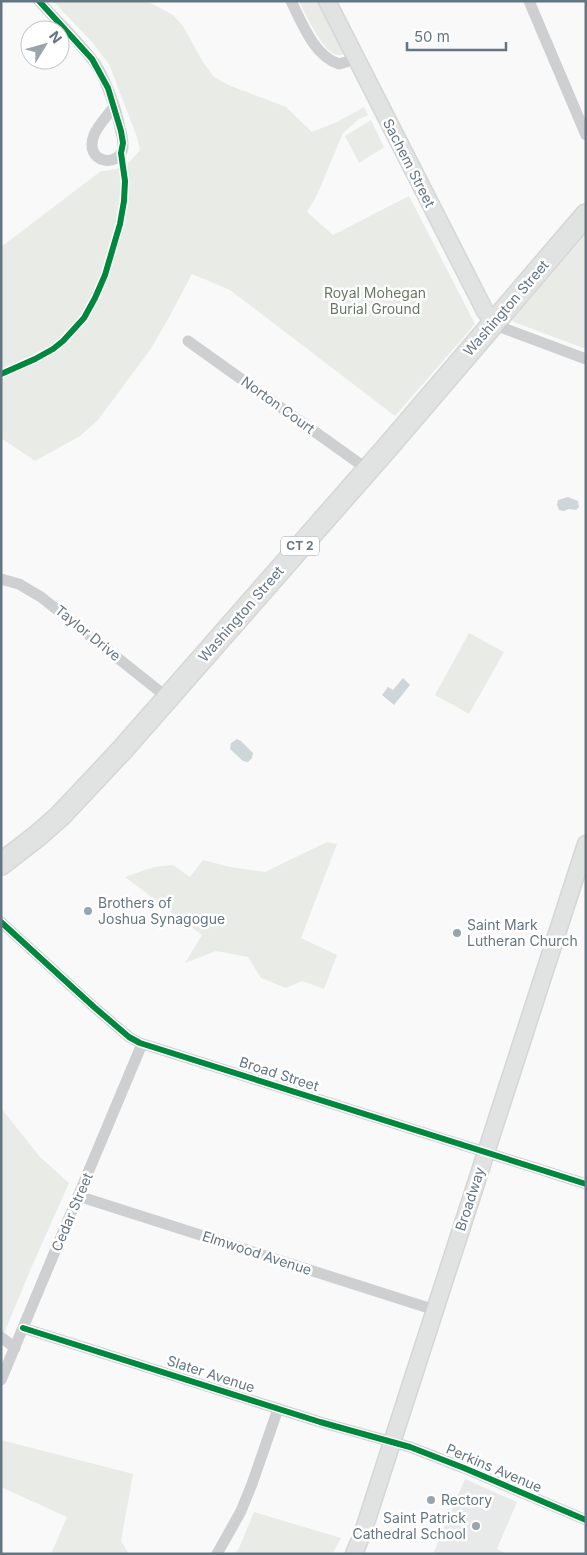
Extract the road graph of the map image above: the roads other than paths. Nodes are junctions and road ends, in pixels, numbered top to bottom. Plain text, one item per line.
1 (39, 1) edge
2 (291, 1) edge
3 (327, 1) edge
4 (529, 1) edge
5 (356, 59) junction
6 (114, 107) dead end
7 (586, 135) edge
8 (586, 215) edge
9 (494, 322) junction
10 (188, 341) dead end
11 (586, 359) edge
12 (367, 470) junction
13 (1, 579) edge
14 (168, 698) junction
15 (586, 844) edge
16 (1, 864) edge
17 (1, 922) edge
18 (142, 1044) junction
19 (486, 1153) junction
20 (586, 1184) edge
21 (78, 1196) junction
22 (434, 1310) junction
23 (23, 1328) junction
24 (1, 1337) edge
25 (15, 1348) junction
26 (1, 1380) edge
27 (278, 1409) junction
28 (392, 1442) junction
29 (586, 1520) edge
30 (217, 1554) edge
31 (354, 1554) edge

1 - 6 street
2 - 5 street
3 - 5 main road, Sachem Street
4 - 7 street
5 - 9 main road, Sachem Street
8 - 9 highway, Washington Street / CT 2
9 - 11 street
9 - 12 highway, Washington Street / CT 2
10 - 12 street, Norton Court
12 - 14 highway, Washington Street / CT 2
13 - 14 street, Taylor Drive
14 - 16 highway, Washington Street / CT 2
15 - 19 main road, Broadway
17 - 18 street, Broad Street
18 - 19 street, Broad Street
18 - 21 street, Cedar Street
19 - 20 street, Broad Street
19 - 22 main road, Broadway
21 - 22 street, Elmwood Avenue
21 - 23 street, Cedar Street
22 - 28 main road, Broadway
23 - 25 street, Cedar Street
23 - 27 street, Slater Avenue
24 - 25 street
25 - 26 street, Cedar Street
27 - 28 street, Slater Avenue
27 - 30 street
28 - 29 street, Perkins Avenue
28 - 31 main road, Broadway

